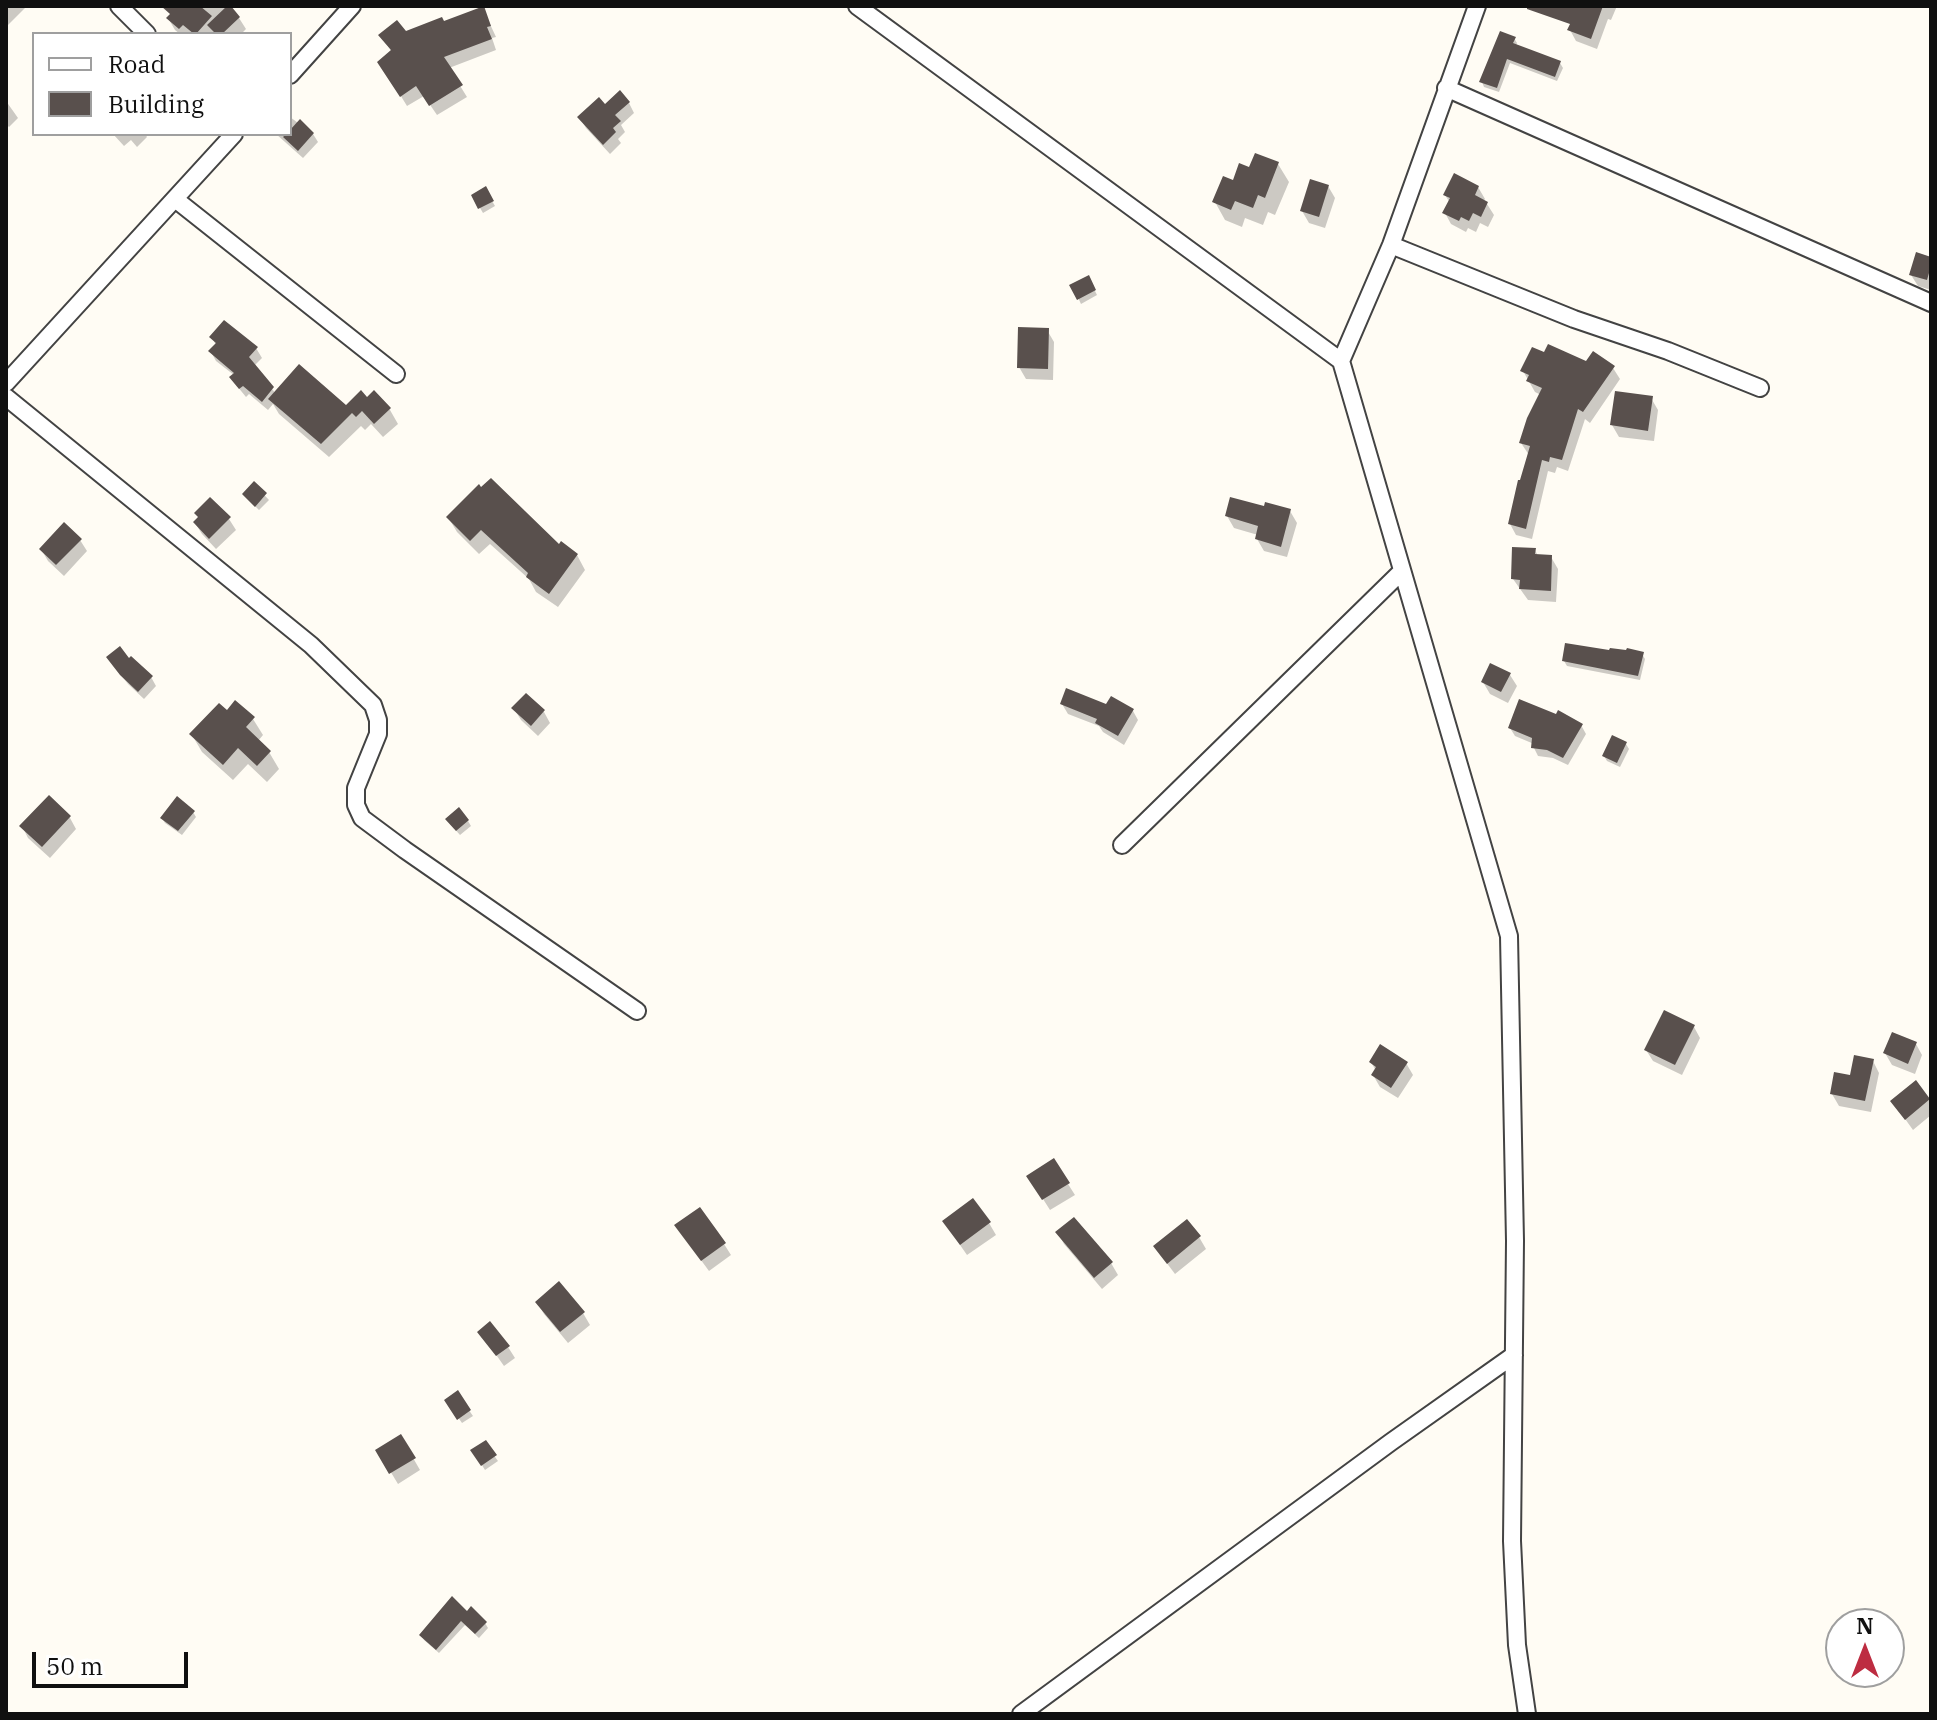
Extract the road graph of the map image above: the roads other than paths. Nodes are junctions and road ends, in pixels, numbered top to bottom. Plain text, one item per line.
1 (119, 6) edge
2 (352, 6) edge
3 (857, 6) edge
4 (1477, 6) edge
5 (145, 32) edge
6 (292, 73) edge
7 (1446, 88) junction
8 (232, 136) edge
9 (175, 199) junction
10 (1391, 245) junction
11 (1931, 303) edge
12 (1341, 361) junction
13 (396, 374) dead end
14 (6, 383) edge
15 (1760, 388) dead end
16 (6, 397) edge
17 (1402, 571) junction
18 (1122, 845) dead end
19 (637, 1011) dead end
20 (1514, 1355) junction
21 (1021, 1714) edge
22 (1527, 1714) edge

1 - 5 street
2 - 6 street
3 - 12 street
4 - 7 street
7 - 10 street
7 - 11 street
8 - 9 street
9 - 13 street
9 - 14 street
10 - 12 street
10 - 15 street
12 - 17 street
16 - 19 street
17 - 18 street
17 - 20 street
20 - 21 street
20 - 22 street

